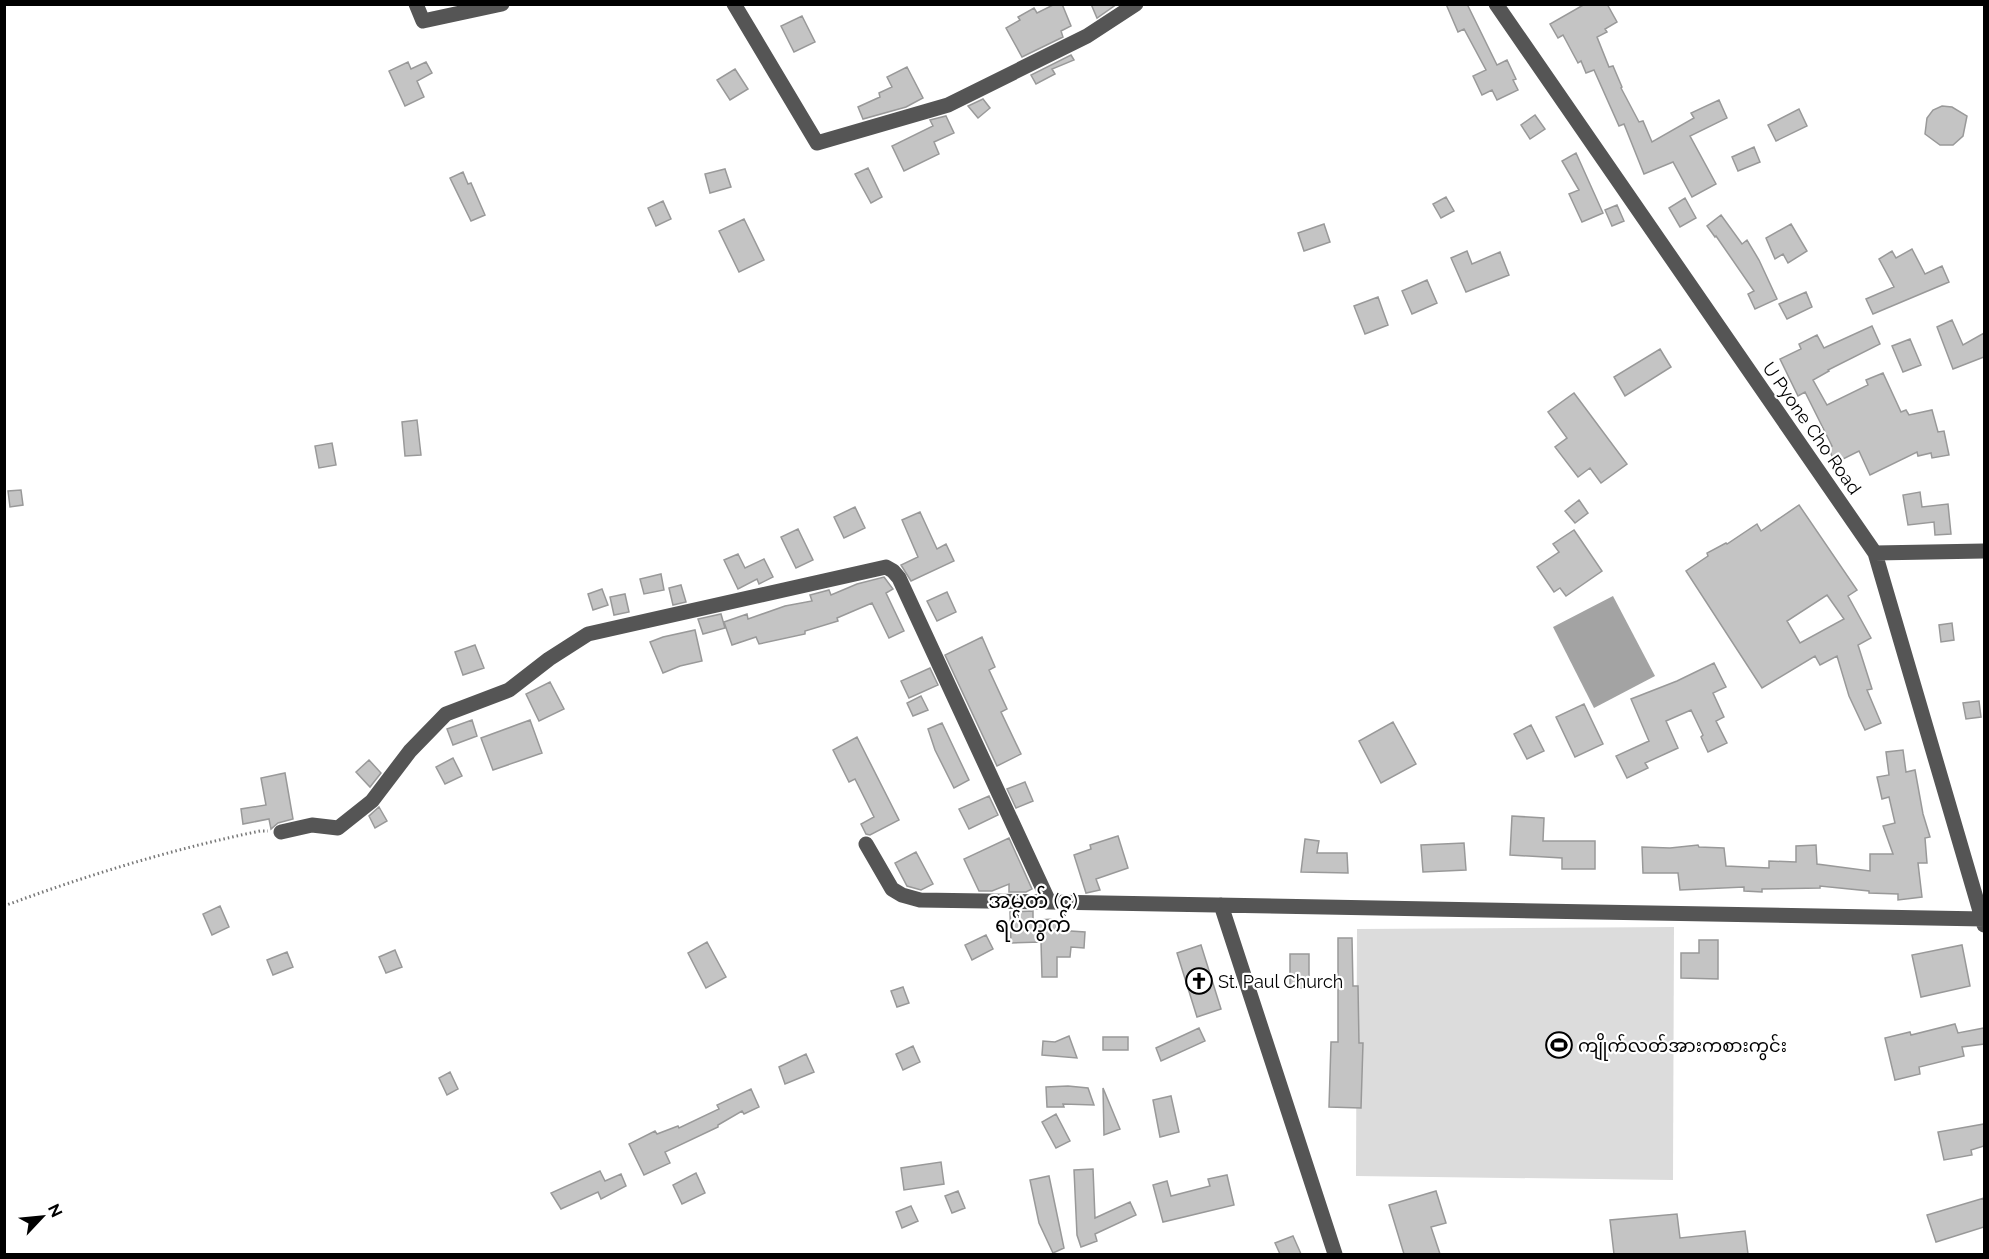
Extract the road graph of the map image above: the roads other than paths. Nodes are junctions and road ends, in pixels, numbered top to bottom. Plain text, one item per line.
1 (416, 4) edge
2 (502, 4) edge
3 (734, 4) edge
4 (1136, 4) edge
5 (1496, 4) edge
6 (1984, 551) edge
7 (1875, 553) junction
8 (281, 832) road end
9 (866, 844) dead end
10 (1049, 902) junction
11 (1221, 905) junction
12 (1984, 921) edge
13 (1335, 1254) edge

1 - 2 street
3 - 4 street
5 - 7 street, U Pyone Cho Road
6 - 7 street
7 - 12 street, U Pyone Cho Road
8 - 10 street
9 - 10 street
10 - 11 street
11 - 12 street
11 - 13 street

